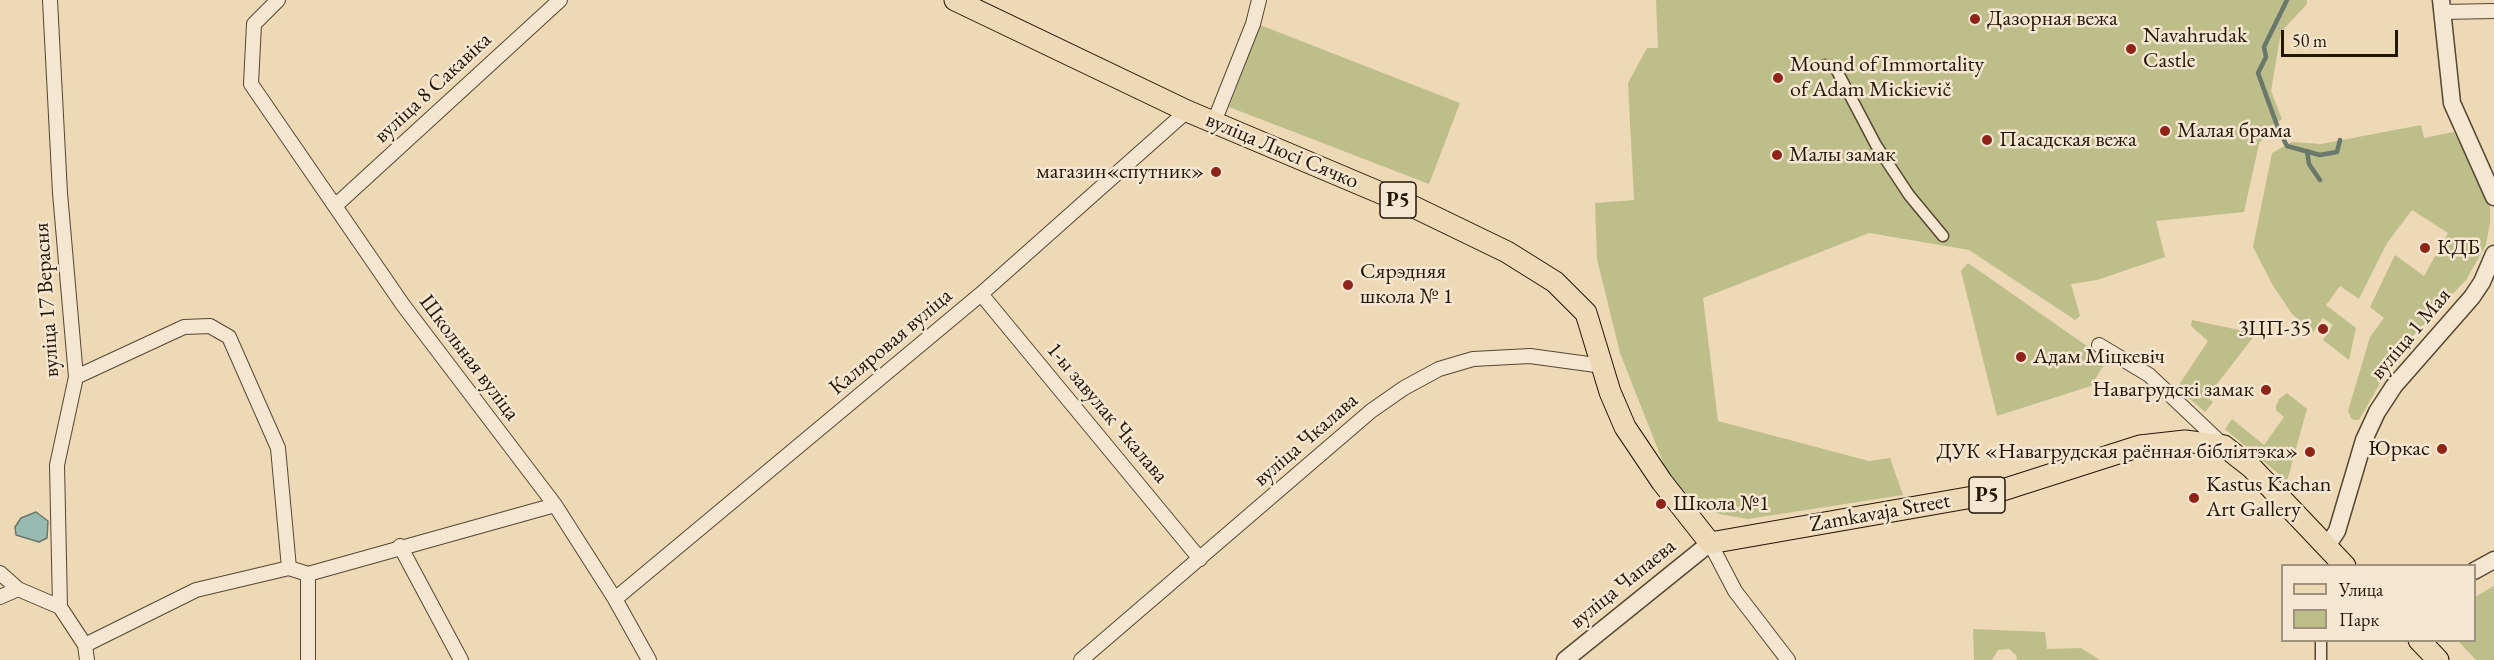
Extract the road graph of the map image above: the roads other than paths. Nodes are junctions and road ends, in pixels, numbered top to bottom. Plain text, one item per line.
1 (50, 0) edge
2 (278, 0) edge
3 (560, 0) edge
4 (1259, 0) edge
5 (969, 3) edge
6 (2441, 6) edge
7 (2494, 11) edge
8 (1825, 65) dead end
9 (1187, 111) junction
10 (1214, 122) junction
11 (2494, 197) edge
12 (335, 206) junction
13 (1943, 236) dead end
14 (2494, 254) edge
15 (981, 294) junction
16 (2099, 345) dead end
17 (1603, 366) junction
18 (76, 377) junction
19 (2224, 446) junction
20 (555, 505) junction
21 (1710, 543) junction
22 (400, 546) junction
23 (2327, 546) junction
24 (1200, 559) junction
25 (2494, 560) edge
26 (2342, 564) edge
27 (290, 568) junction
28 (2476, 570) edge
29 (0, 573) edge
30 (308, 574) junction
31 (18, 589) junction
32 (0, 597) edge
33 (615, 599) junction
34 (60, 608) junction
35 (2321, 642) edge
36 (2421, 642) edge
37 (85, 645) junction
38 (2435, 653) edge
39 (87, 660) edge
40 (308, 660) edge
41 (461, 660) edge
42 (649, 660) edge
43 (1082, 660) edge
44 (1565, 660) edge
45 (1788, 660) edge
46 (2321, 660) edge

1 - 18 street, вуліца 17 Верасня
2 - 12 street, Школьная вуліца
3 - 12 street, вуліца 8 Сакавіка
4 - 10 street
5 - 9 main road, вуліца Люсі Сячко / Р5
6 - 7 street
6 - 11 street
8 - 13 street
9 - 10 main road, вуліца Люсі Сячко / Р5
9 - 15 street, Каляровая вуліца
10 - 17 main road, вуліца Люсі Сячко / Р5
12 - 20 street, Школьная вуліца
14 - 23 street, вуліца 1 Мая
15 - 24 street, 1-ы завулак Чкалава
15 - 33 street, Каляровая вуліца
16 - 19 street
17 - 21 main road, вуліца Люсі Сячко / Р5
17 - 24 street, вуліца Чкалава
18 - 27 street
18 - 34 street, вуліца 17 Верасня
19 - 21 main road, Zamkavaja Street / Р5
19 - 23 main road
20 - 22 street
20 - 33 street, Школьная вуліца
21 - 44 street, вуліца Чапаева
21 - 45 street
22 - 30 street
22 - 41 street
23 - 26 main road
24 - 43 street, вуліца Чкалава
25 - 28 street
27 - 30 street
27 - 37 street
29 - 31 street
30 - 40 street
31 - 32 street
31 - 34 street
33 - 42 street, Школьная вуліца
34 - 37 street
35 - 46 street
36 - 38 main road
37 - 39 street

